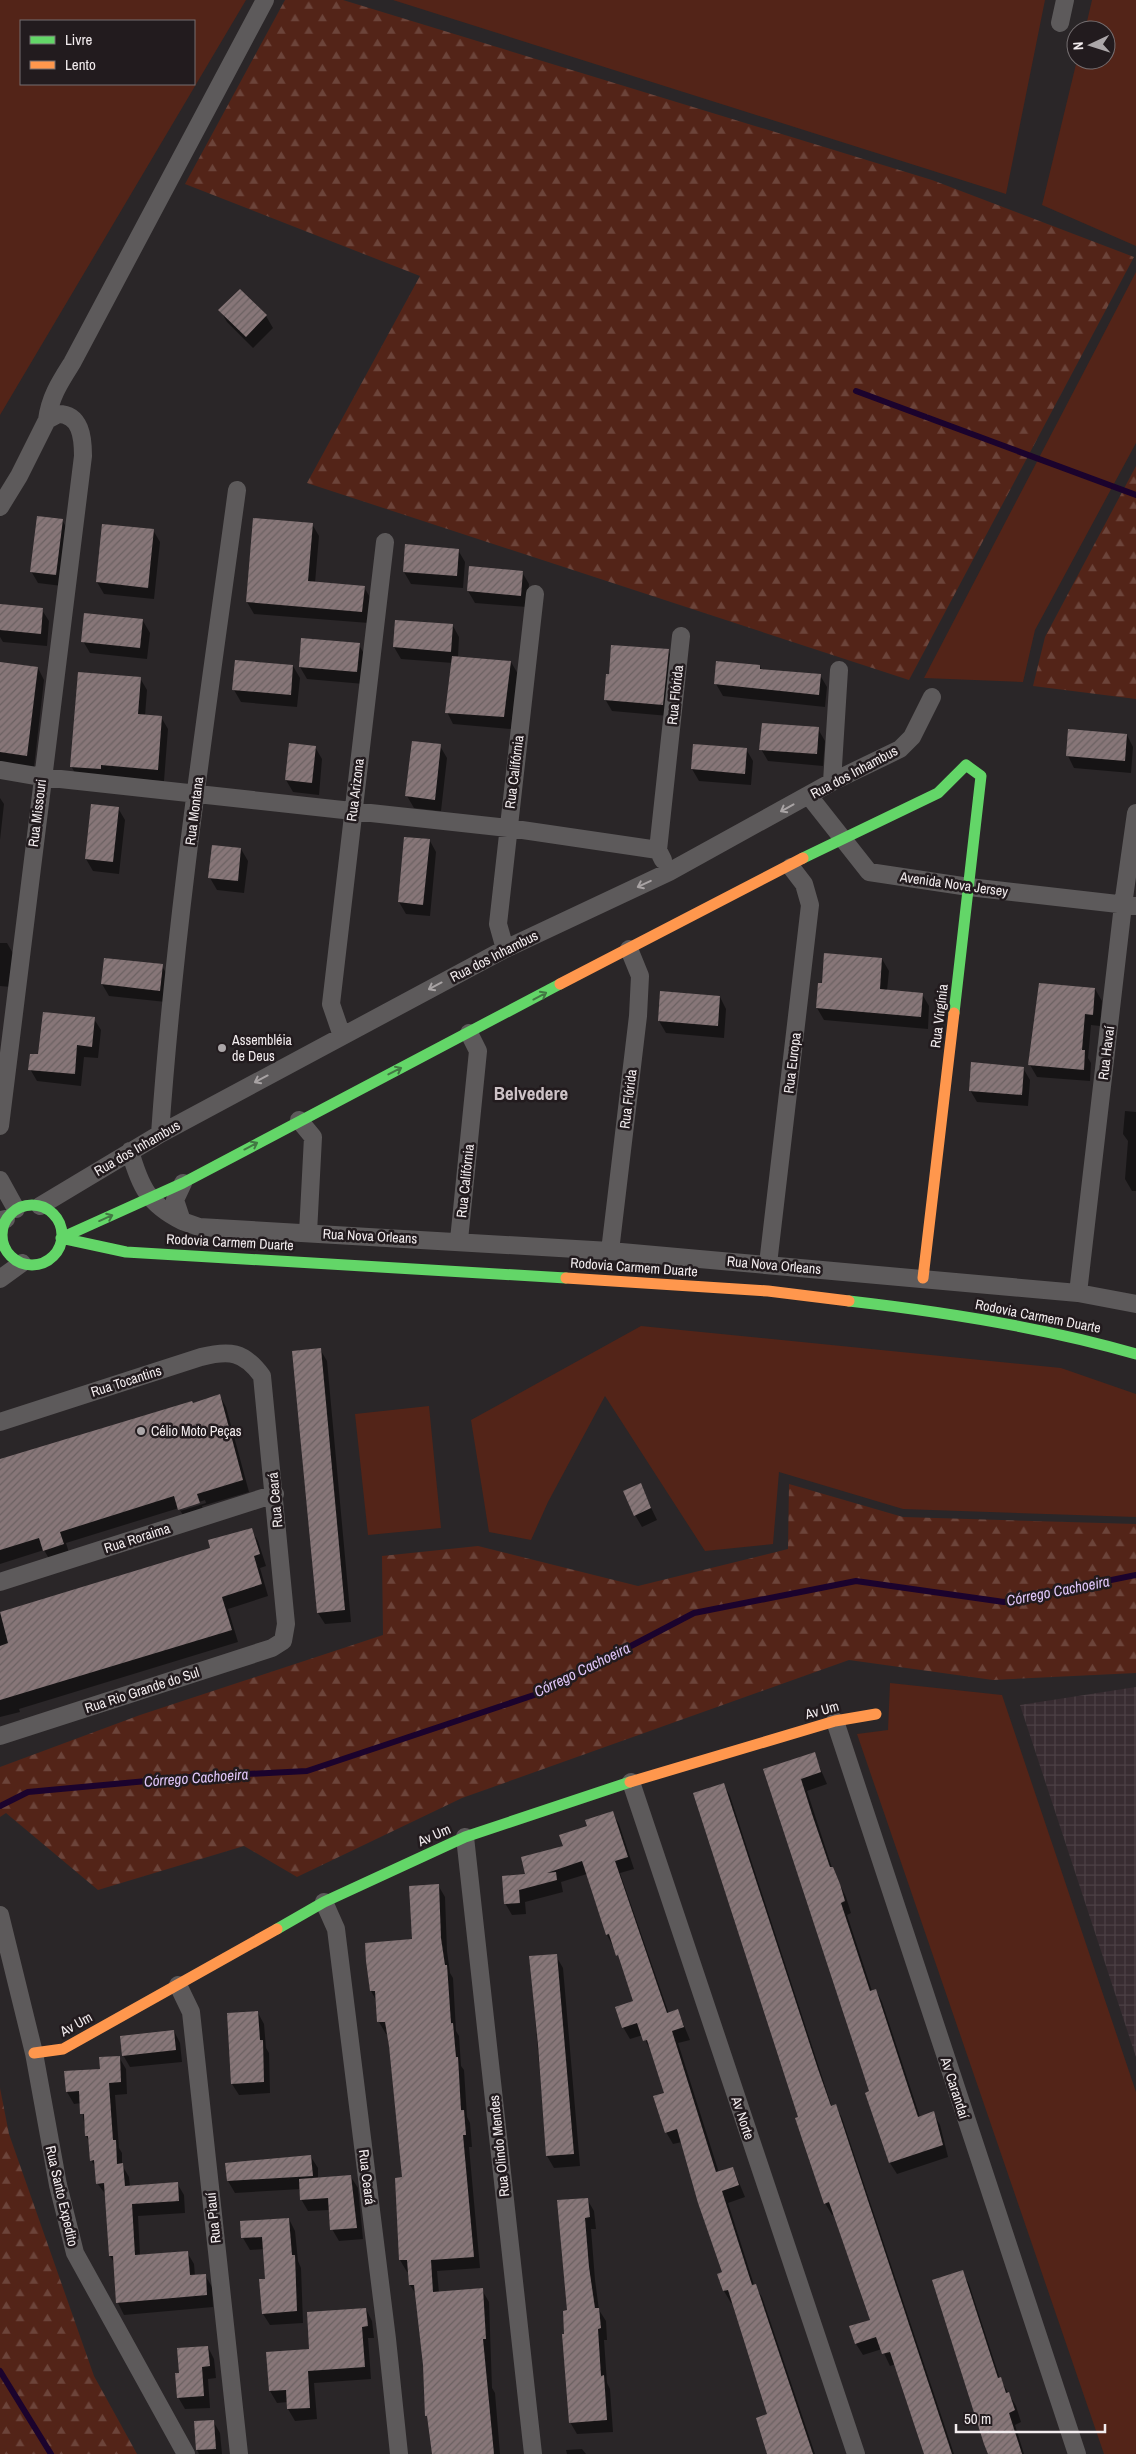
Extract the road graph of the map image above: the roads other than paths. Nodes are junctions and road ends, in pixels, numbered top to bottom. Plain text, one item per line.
1 (265, 0) edge
2 (1065, 0) edge
3 (1060, 23) dead end
4 (47, 420) junction
5 (236, 490) dead end
6 (0, 507) edge
7 (385, 542) dead end
8 (535, 594) dead end
9 (681, 636) dead end
10 (839, 670) dead end
11 (932, 697) dead end
12 (0, 770) edge
13 (42, 777) junction
14 (832, 782) junction
15 (195, 794) junction
16 (809, 796) junction
17 (353, 812) junction
18 (1136, 813) edge
19 (508, 828) junction
20 (842, 838) junction
21 (658, 850) junction
22 (791, 867) junction
23 (669, 872) junction
24 (969, 887) junction
25 (1130, 905) edge
26 (505, 949) junction
27 (630, 949) junction
28 (469, 1034) junction
29 (342, 1036) junction
30 (300, 1120) junction
31 (0, 1126) edge
32 (160, 1134) junction
33 (130, 1151) junction
34 (0, 1180) edge
35 (184, 1183) junction
36 (150, 1199) junction
37 (40, 1206) junction
38 (182, 1221) junction
39 (5, 1222) edge
40 (308, 1233) junction
41 (61, 1238) junction
42 (459, 1240) junction
43 (610, 1251) junction
44 (126, 1252) junction
45 (88, 1256) dead end
46 (11, 1258) edge
47 (68, 1258) dead end
48 (49, 1260) junction
49 (768, 1264) junction
50 (923, 1278) junction
51 (0, 1279) edge
52 (1078, 1293) junction
53 (1136, 1304) edge
54 (1136, 1354) edge
55 (253, 1362) joint
56 (0, 1422) edge
57 (275, 1494) junction
58 (0, 1582) edge
59 (283, 1641) joint
60 (876, 1714) dead end
61 (834, 1721) junction
62 (0, 1736) edge
63 (631, 1782) junction
64 (465, 1837) junction
65 (324, 1902) junction
66 (0, 1915) edge
67 (178, 1985) junction
68 (34, 2053) junction
69 (186, 2454) edge
70 (239, 2454) edge
71 (399, 2454) edge
72 (533, 2454) edge
73 (856, 2454) edge
74 (1077, 2454) edge

1 - 4 street
2 - 3 street
4 - 6 street
4 - 13 street, Rua Missouri
5 - 15 street, Rua Montana
7 - 17 street, Rua Arizona
8 - 19 street, Rua Califórnia
9 - 21 street, Rua Flórida
10 - 14 street
11 - 14 street, Rua dos Inhambus
12 - 13 street
13 - 15 street
13 - 31 street, Rua Missouri
14 - 16 street, Rua dos Inhambus
15 - 17 street
15 - 32 street, Rua Montana
16 - 20 street, Avenida Nova Jersey
16 -> 23 street, Rua dos Inhambus
17 - 19 street
17 - 29 street, Rua Arizona
18 - 25 street, Rua Havaí
19 - 21 street
19 - 26 street, Rua Califórnia
20 - 22 street
20 - 24 street, Avenida Nova Jersey
20 - 24 street, Rua Virgínia
21 - 23 street
22 - 27 street
22 - 49 street, Rua Europa
23 -> 26 street, Rua dos Inhambus
24 - 25 street, Avenida Nova Jersey
24 - 50 street, Rua Virgínia
25 - 52 street, Rua Havaí
26 -> 29 street, Rua dos Inhambus
28 -> 27 street
27 - 43 street, Rua Flórida
30 -> 28 street
28 - 42 street, Rua Califórnia
29 -> 32 street, Rua dos Inhambus
35 -> 30 street
30 - 40 street
32 - 33 street, Rua dos Inhambus
33 - 36 street
33 - 37 street, Rua dos Inhambus
34 - 39 street
35 - 36 street
35 - 38 street
36 - 38 street, Rua Nova Orleans
41 -> 36 street
37 - 39 street
37 - 41 street
38 - 40 street, Rua Nova Orleans
39 - 46 street
40 - 42 street, Rua Nova Orleans
41 - 44 street, Rodovia Carmem Duarte
41 - 48 street
42 - 43 street, Rua Nova Orleans
43 - 49 street, Rua Nova Orleans
44 - 45 street, Rodovia Carmem Duarte
44 - 54 street, Rodovia Carmem Duarte
46 - 48 street
46 - 51 street
47 - 48 street
49 - 50 street, Rua Nova Orleans
50 - 52 street, Rua Nova Orleans
52 - 53 street, Rua Nova Orleans
55 - 56 street, Rua Tocantins
55 - 57 street, Rua Ceará
57 - 58 street, Rua Roraima
57 - 59 street, Rua Ceará
59 - 62 street, Rua Rio Grande do Sul
60 - 61 street, Av Um
61 - 63 street, Av Um
61 - 74 street, Av Carandaí
63 - 64 street, Av Um
63 - 73 street, Av Norte
64 - 65 street, Av Um
64 - 72 street, Rua Olindo Mendes
65 - 67 street, Av Um
65 - 71 street, Rua Ceará
66 - 68 street, Rua Santo Expedito
67 - 68 street, Av Um
67 - 70 street, Rua Piauí
68 - 69 street, Rua Santo Expedito

